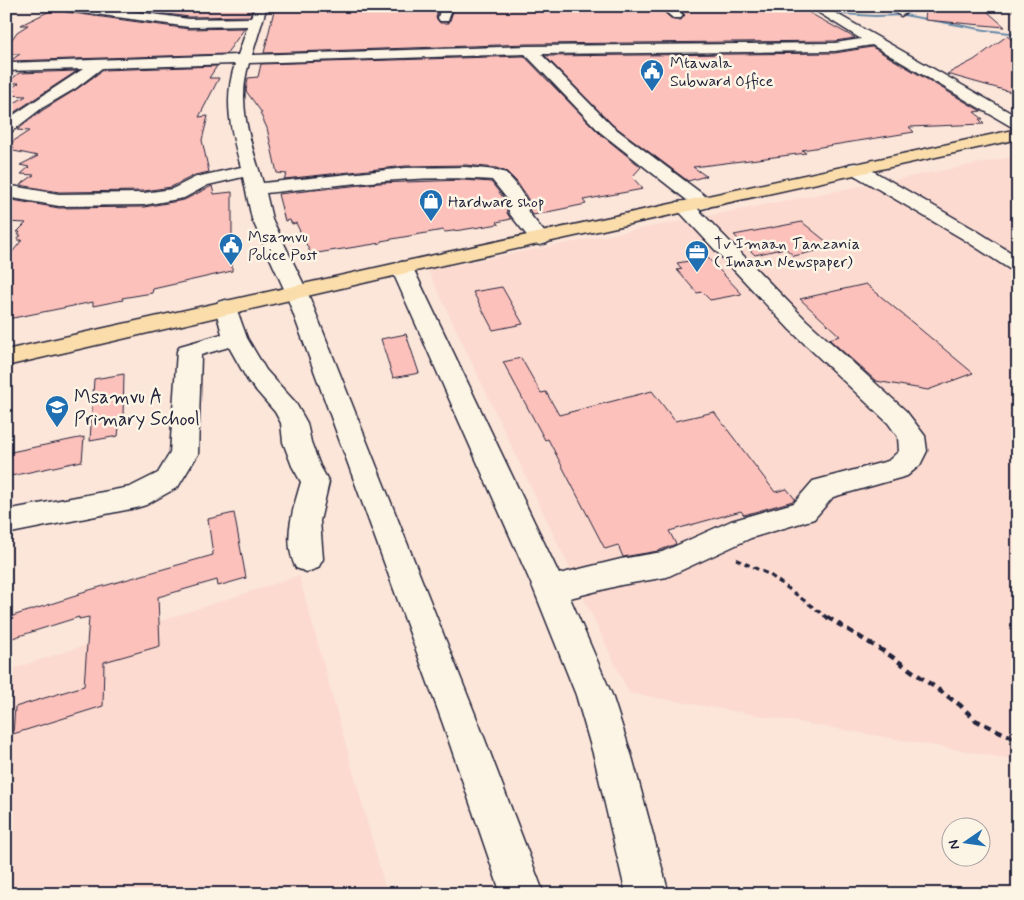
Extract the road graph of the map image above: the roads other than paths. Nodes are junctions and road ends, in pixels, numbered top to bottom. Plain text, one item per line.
1 (66, 6) edge
2 (261, 6) edge
3 (665, 6) edge
4 (814, 6) edge
5 (1014, 6) edge
6 (1018, 8) edge
7 (677, 15) dead end
8 (254, 22) junction
9 (873, 41) junction
10 (528, 50) junction
11 (244, 60) junction
12 (98, 65) junction
13 (6, 67) edge
14 (1018, 124) edge
15 (6, 128) edge
16 (1018, 134) edge
17 (855, 168) junction
18 (250, 170) junction
19 (256, 189) junction
20 (6, 191) edge
21 (693, 204) junction
22 (540, 239) junction
23 (1018, 266) edge
24 (402, 268) junction
25 (296, 292) junction
26 (226, 307) junction
27 (235, 338) junction
28 (6, 358) edge
29 (6, 522) edge
30 (307, 559) dead end
31 (550, 590) junction
32 (523, 894) edge
33 (648, 894) edge

1 - 8 street
2 - 8 street
3 - 7 street
4 - 9 street
5 - 6 street
8 - 11 street
9 - 10 street
9 - 14 street
10 - 11 street
10 - 21 street
11 - 12 street
11 - 18 street
12 - 13 street
12 - 15 street
16 - 17 main road
17 - 21 main road
17 - 23 street
18 - 19 street
18 - 20 street
19 - 22 street
19 - 25 street
21 - 22 main road
21 - 31 street
22 - 24 main road
24 - 25 main road
24 - 31 street
25 - 26 main road
25 - 32 street
26 - 27 street
26 - 28 main road
27 - 29 street
27 - 30 street
31 - 33 street

